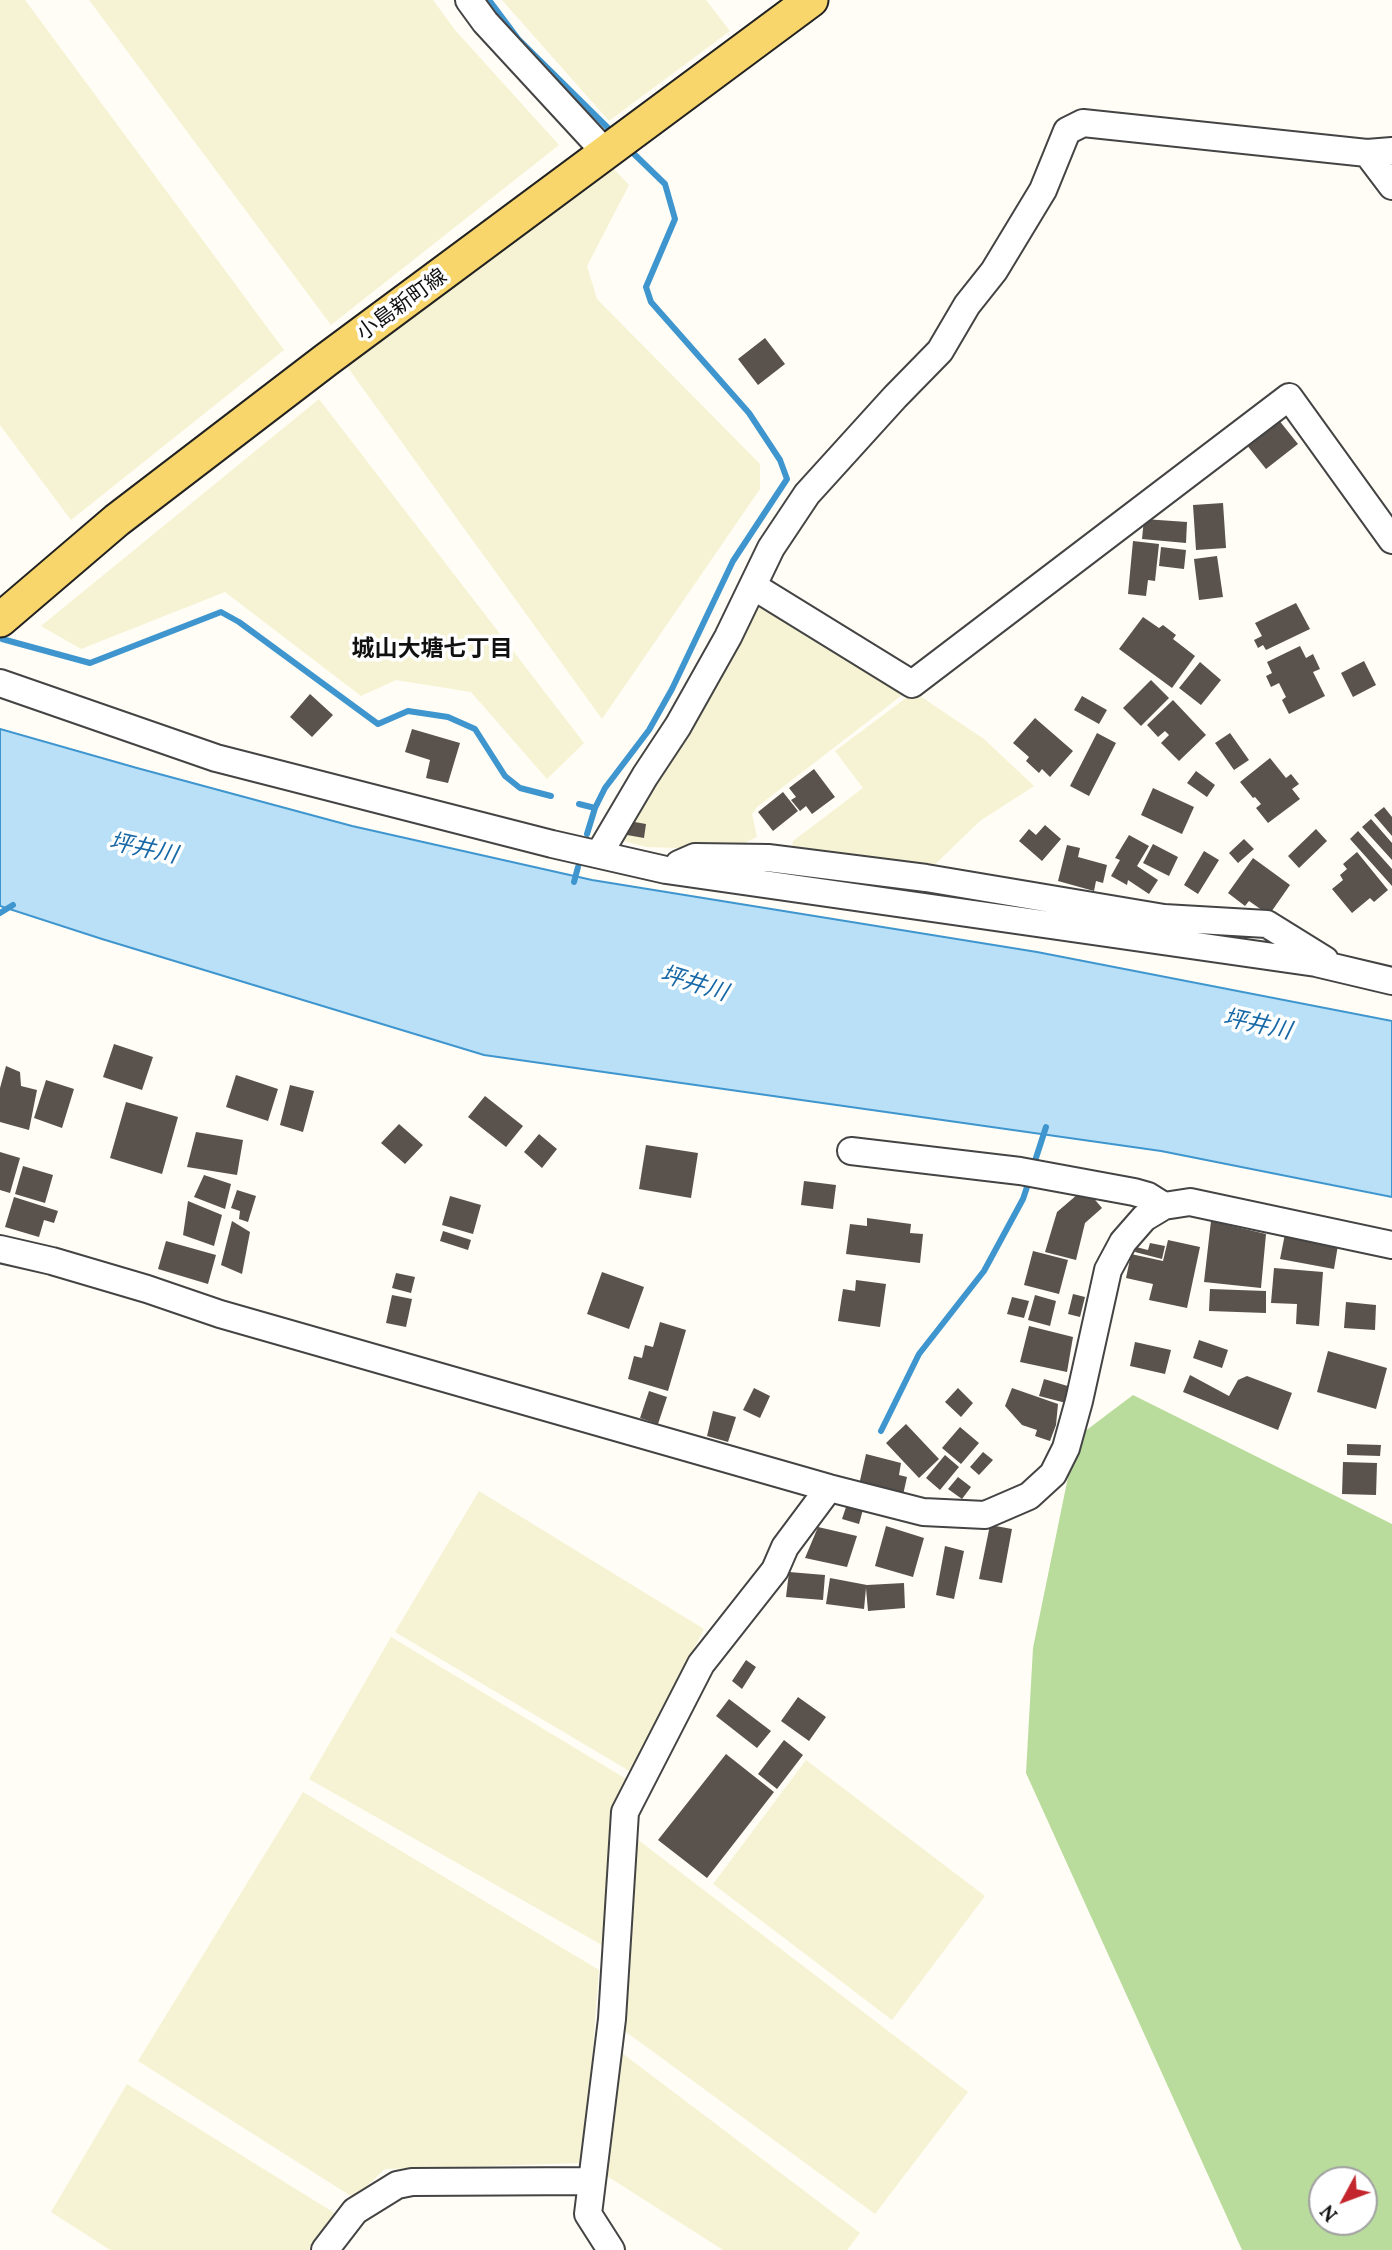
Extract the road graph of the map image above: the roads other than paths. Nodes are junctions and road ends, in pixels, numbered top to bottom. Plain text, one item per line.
1 (469, 0) edge
2 (811, 0) edge
3 (605, 152) junction
4 (1380, 152) edge
5 (1392, 186) edge
6 (1392, 540) edge
7 (753, 586) junction
8 (0, 620) edge
9 (0, 683) edge
10 (599, 854) junction
11 (1392, 981) edge
12 (852, 1152) dead end
13 (1164, 1206) junction
14 (1392, 1245) edge
15 (0, 1249) edge
16 (830, 1488) junction
17 (591, 2181) junction
18 (325, 2250) edge
19 (611, 2250) edge

1 - 3 street
2 - 3 main road, 小島新町線
3 - 8 main road, 小島新町線
4 - 5 street
4 - 7 street
6 - 7 street
7 - 10 street
9 - 10 street
10 - 11 street
12 - 13 street
13 - 14 street
13 - 16 street
15 - 16 street
16 - 17 street
17 - 18 street
17 - 19 street

